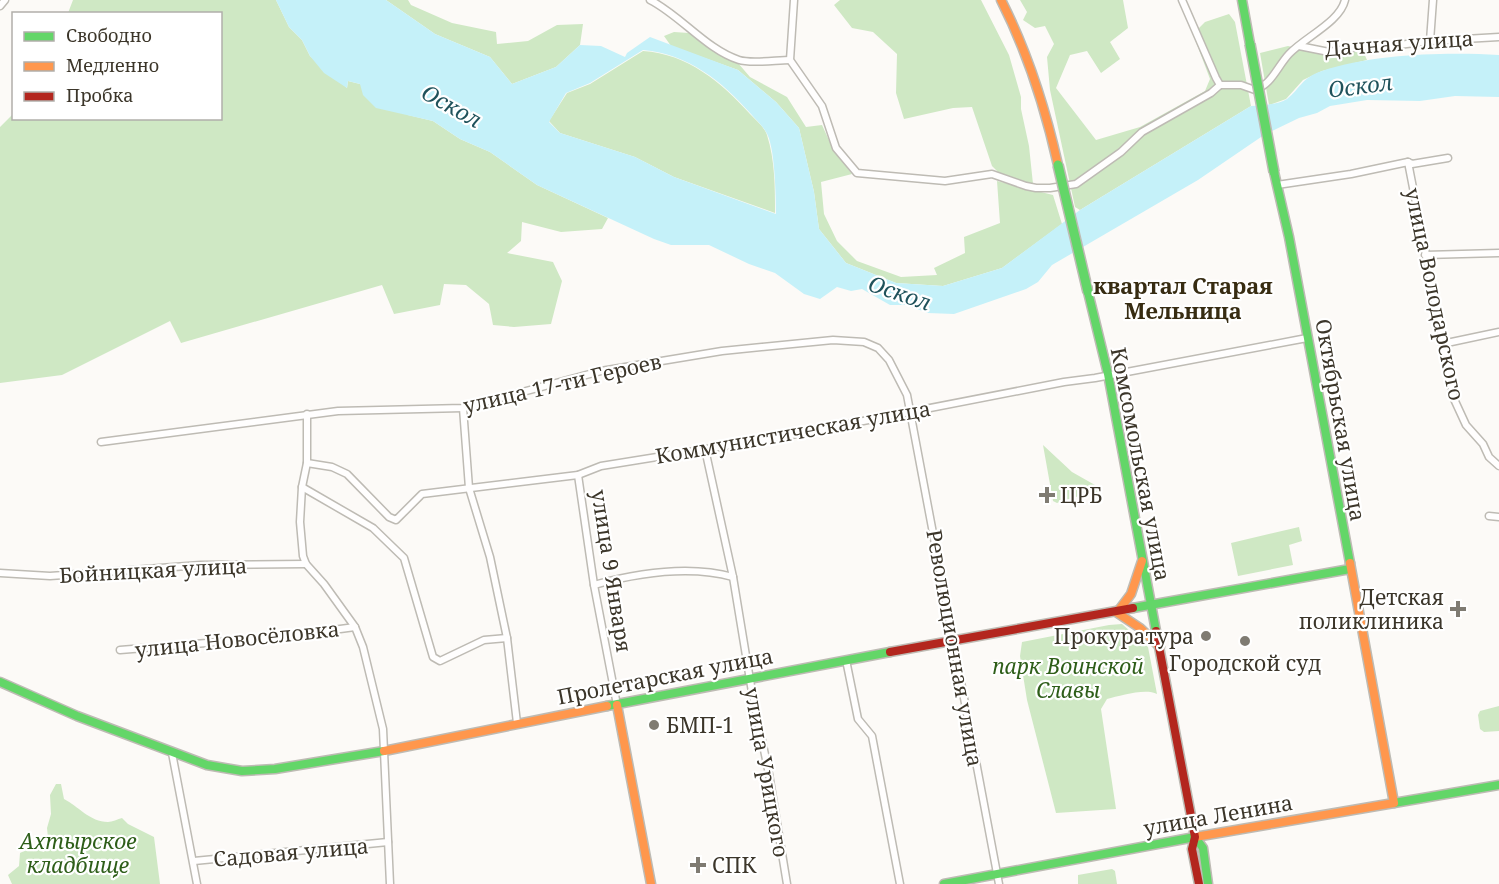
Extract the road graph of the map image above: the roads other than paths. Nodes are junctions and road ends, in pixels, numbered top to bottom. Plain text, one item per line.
1 (5, 0) edge
2 (650, 0) edge
3 (794, 0) edge
4 (1001, 0) edge
5 (1182, 0) edge
6 (1242, 0) edge
7 (1346, 0) edge
8 (1433, 0) edge
9 (0, 6) edge
10 (1499, 37) edge
11 (1430, 41) junction
12 (1299, 46) junction
13 (790, 60) junction
14 (1220, 85) junction
15 (1448, 158) dead end
16 (1408, 162) junction
17 (1277, 185) junction
18 (1499, 253) edge
19 (1425, 255) junction
20 (1499, 332) edge
21 (1307, 338) junction
22 (1442, 344) junction
23 (1108, 374) junction
24 (463, 408) junction
25 (910, 411) junction
26 (307, 414) junction
27 (101, 442) dead end
28 (705, 449) junction
29 (307, 463) junction
30 (1499, 466) edge
31 (578, 475) junction
32 (302, 487) junction
33 (469, 488) junction
34 (1489, 516) dead end
35 (1499, 517) edge
36 (1142, 561) junction
37 (306, 564) junction
38 (1350, 569) junction
39 (0, 573) edge
40 (733, 578) junction
41 (594, 585) junction
42 (1150, 605) junction
43 (1116, 612) junction
44 (355, 627) junction
45 (507, 639) junction
46 (954, 640) junction
47 (1160, 647) junction
48 (120, 650) dead end
49 (846, 660) junction
50 (750, 678) junction
51 (0, 682) edge
52 (617, 705) junction
53 (517, 723) junction
54 (384, 751) junction
55 (172, 753) junction
56 (1499, 785) edge
57 (1394, 803) junction
58 (1195, 837) junction
59 (388, 842) junction
60 (194, 861) junction
61 (998, 879) edge
62 (197, 884) edge
63 (390, 884) edge
64 (651, 884) edge
65 (787, 884) edge
66 (900, 884) edge
67 (944, 884) edge
68 (1199, 884) edge
69 (1208, 884) edge

1 - 9 street
2 - 13 street
3 - 13 street
4 - 23 main road, Комсомольская улица, bridge
5 - 14 street
6 - 17 main road, Октябрьская улица, bridge
7 - 12 street
8 - 11 street
10 - 11 street, Дачная улица
11 - 12 street, Дачная улица
12 - 14 street
13 - 14 street
15 - 16 street
16 - 17 street
16 - 19 street, улица Володарского
17 - 21 main road, Октябрьская улица
18 - 19 street
19 - 22 street, улица Володарского
20 - 22 street
21 - 23 street, Коммунистическая улица
21 - 38 main road, Октябрьская улица
22 - 30 street, улица Володарского
23 - 25 street, Коммунистическая улица
23 - 36 main road, Комсомольская улица
24 - 25 street, улица 17-ти Героев
24 - 26 street, улица 17-ти Героев
24 - 33 street
25 - 28 street, Коммунистическая улица
25 - 46 street, Революционная улица
26 - 27 street, улица 17-ти Героев
26 - 29 street
28 - 31 street, Коммунистическая улица
28 - 40 street, улица Урицкого
29 - 32 street
29 - 33 street, Коммунистическая улица
31 - 33 street, Коммунистическая улица
31 - 41 street, улица 9 Января
32 - 37 street
32 - 45 street
33 - 45 street
34 - 35 street
36 - 42 main road, Комсомольская улица
36 - 43 main road
37 - 39 street, Бойницкая улица
37 - 44 street
38 - 42 main road, Пролетарская улица
38 - 57 main road, Октябрьская улица
40 - 41 street
40 - 50 street, улица Урицкого
41 - 52 street, улица 9 Января
42 - 43 main road, Пролетарская улица
42 - 47 main road, Комсомольская улица
43 - 46 main road, Пролетарская улица
43 - 47 main road
44 - 48 street, улица Новосёловка
44 - 54 street
45 - 53 street
46 - 49 main road, Пролетарская улица
46 - 61 street, Революционная улица
47 - 58 main road, Комсомольская улица
49 - 50 main road, Пролетарская улица
49 - 66 street
50 - 52 main road, Пролетарская улица
50 - 65 street, улица Урицкого
51 - 55 main road, Пролетарская улица
52 - 53 main road, Пролетарская улица
52 - 64 main road, улица 9 Января
53 - 54 main road, Пролетарская улица
54 - 55 main road, Пролетарская улица
54 - 59 street
55 - 60 street
56 - 57 main road, улица Ленина
57 - 58 main road, улица Ленина
58 - 61 main road, улица Ленина
58 - 68 main road
58 - 69 main road
59 - 60 street, Садовая улица
59 - 63 street
60 - 62 street
61 - 67 main road, улица Ленина

